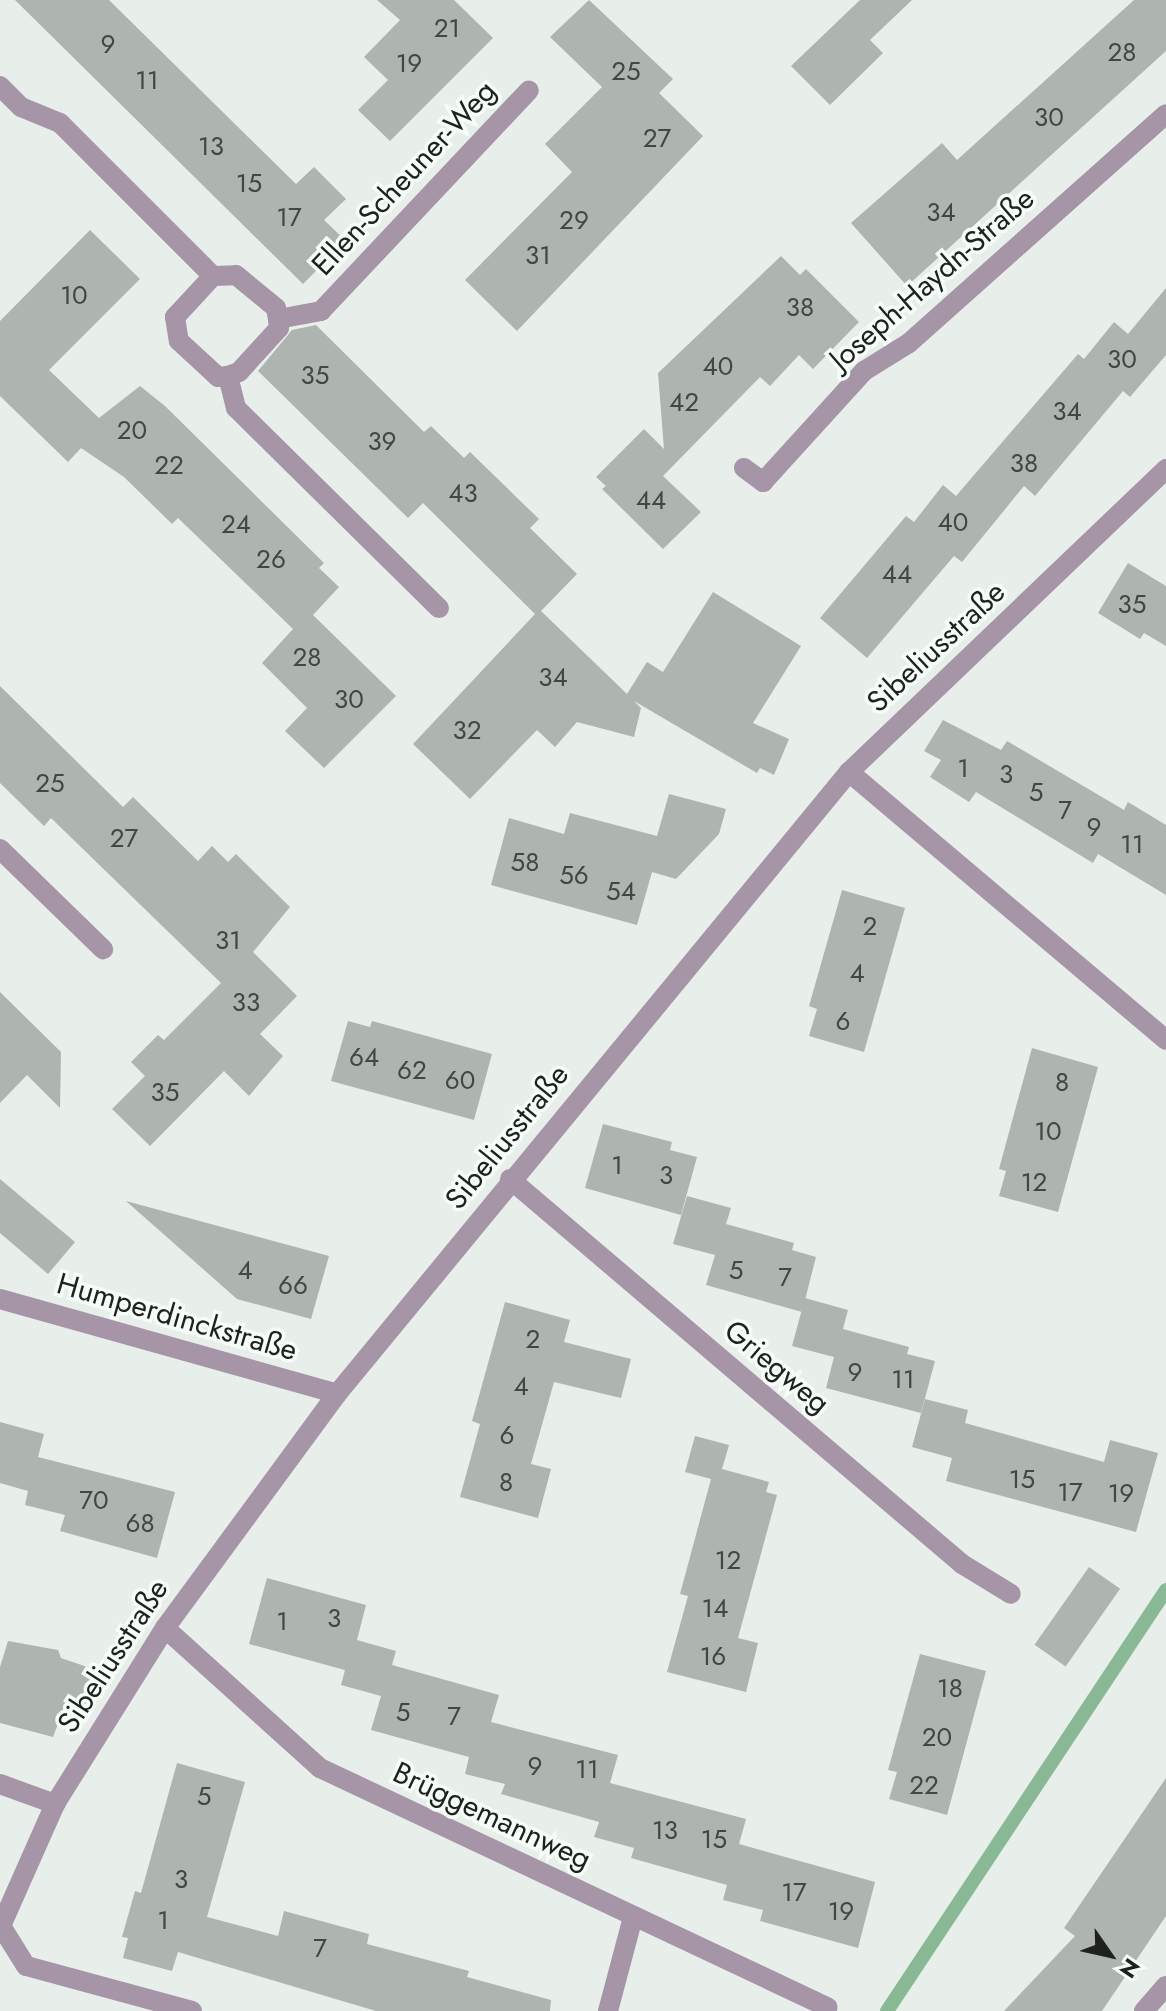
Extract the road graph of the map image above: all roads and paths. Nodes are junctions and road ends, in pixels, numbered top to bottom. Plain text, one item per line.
1 (0, 86) edge
2 (529, 90) dead end
3 (1166, 114) edge
4 (213, 276) junction
5 (278, 319) junction
6 (228, 376) junction
7 (744, 468) dead end
8 (1166, 469) edge
9 (439, 608) dead end
10 (849, 772) junction
11 (0, 849) edge
12 (103, 949) dead end
13 (1166, 1040) edge
14 (510, 1179) junction
15 (0, 1299) edge
16 (337, 1394) junction
17 (1011, 1594) dead end
18 (165, 1628) junction
19 (0, 1784) edge
20 (55, 1804) junction
21 (633, 1917) junction
22 (1, 1926) edge
23 (1166, 1986) edge
24 (827, 2007) dead end
25 (192, 2011) edge
26 (608, 2011) edge
27 (1144, 2011) edge

1 - 4 street
2 - 5 street, Ellen-Scheuner-Weg
3 - 7 street, Joseph-Haydn-Straße
4 - 5 street
4 - 6 street
5 - 6 street
6 - 9 street
8 - 10 street, Sibeliusstraße
10 - 13 street
10 - 14 street, Sibeliusstraße
11 - 12 street
14 - 16 street, Sibeliusstraße
14 - 17 street, Griegweg
15 - 16 street, Humperdinckstraße
16 - 18 street, Sibeliusstraße
18 - 20 street, Sibeliusstraße
18 - 21 street, Brüggemannweg
19 - 20 street
20 - 22 street, Sibeliusstraße
21 - 24 street, Brüggemannweg
21 - 26 street
22 - 25 street
23 - 27 street

